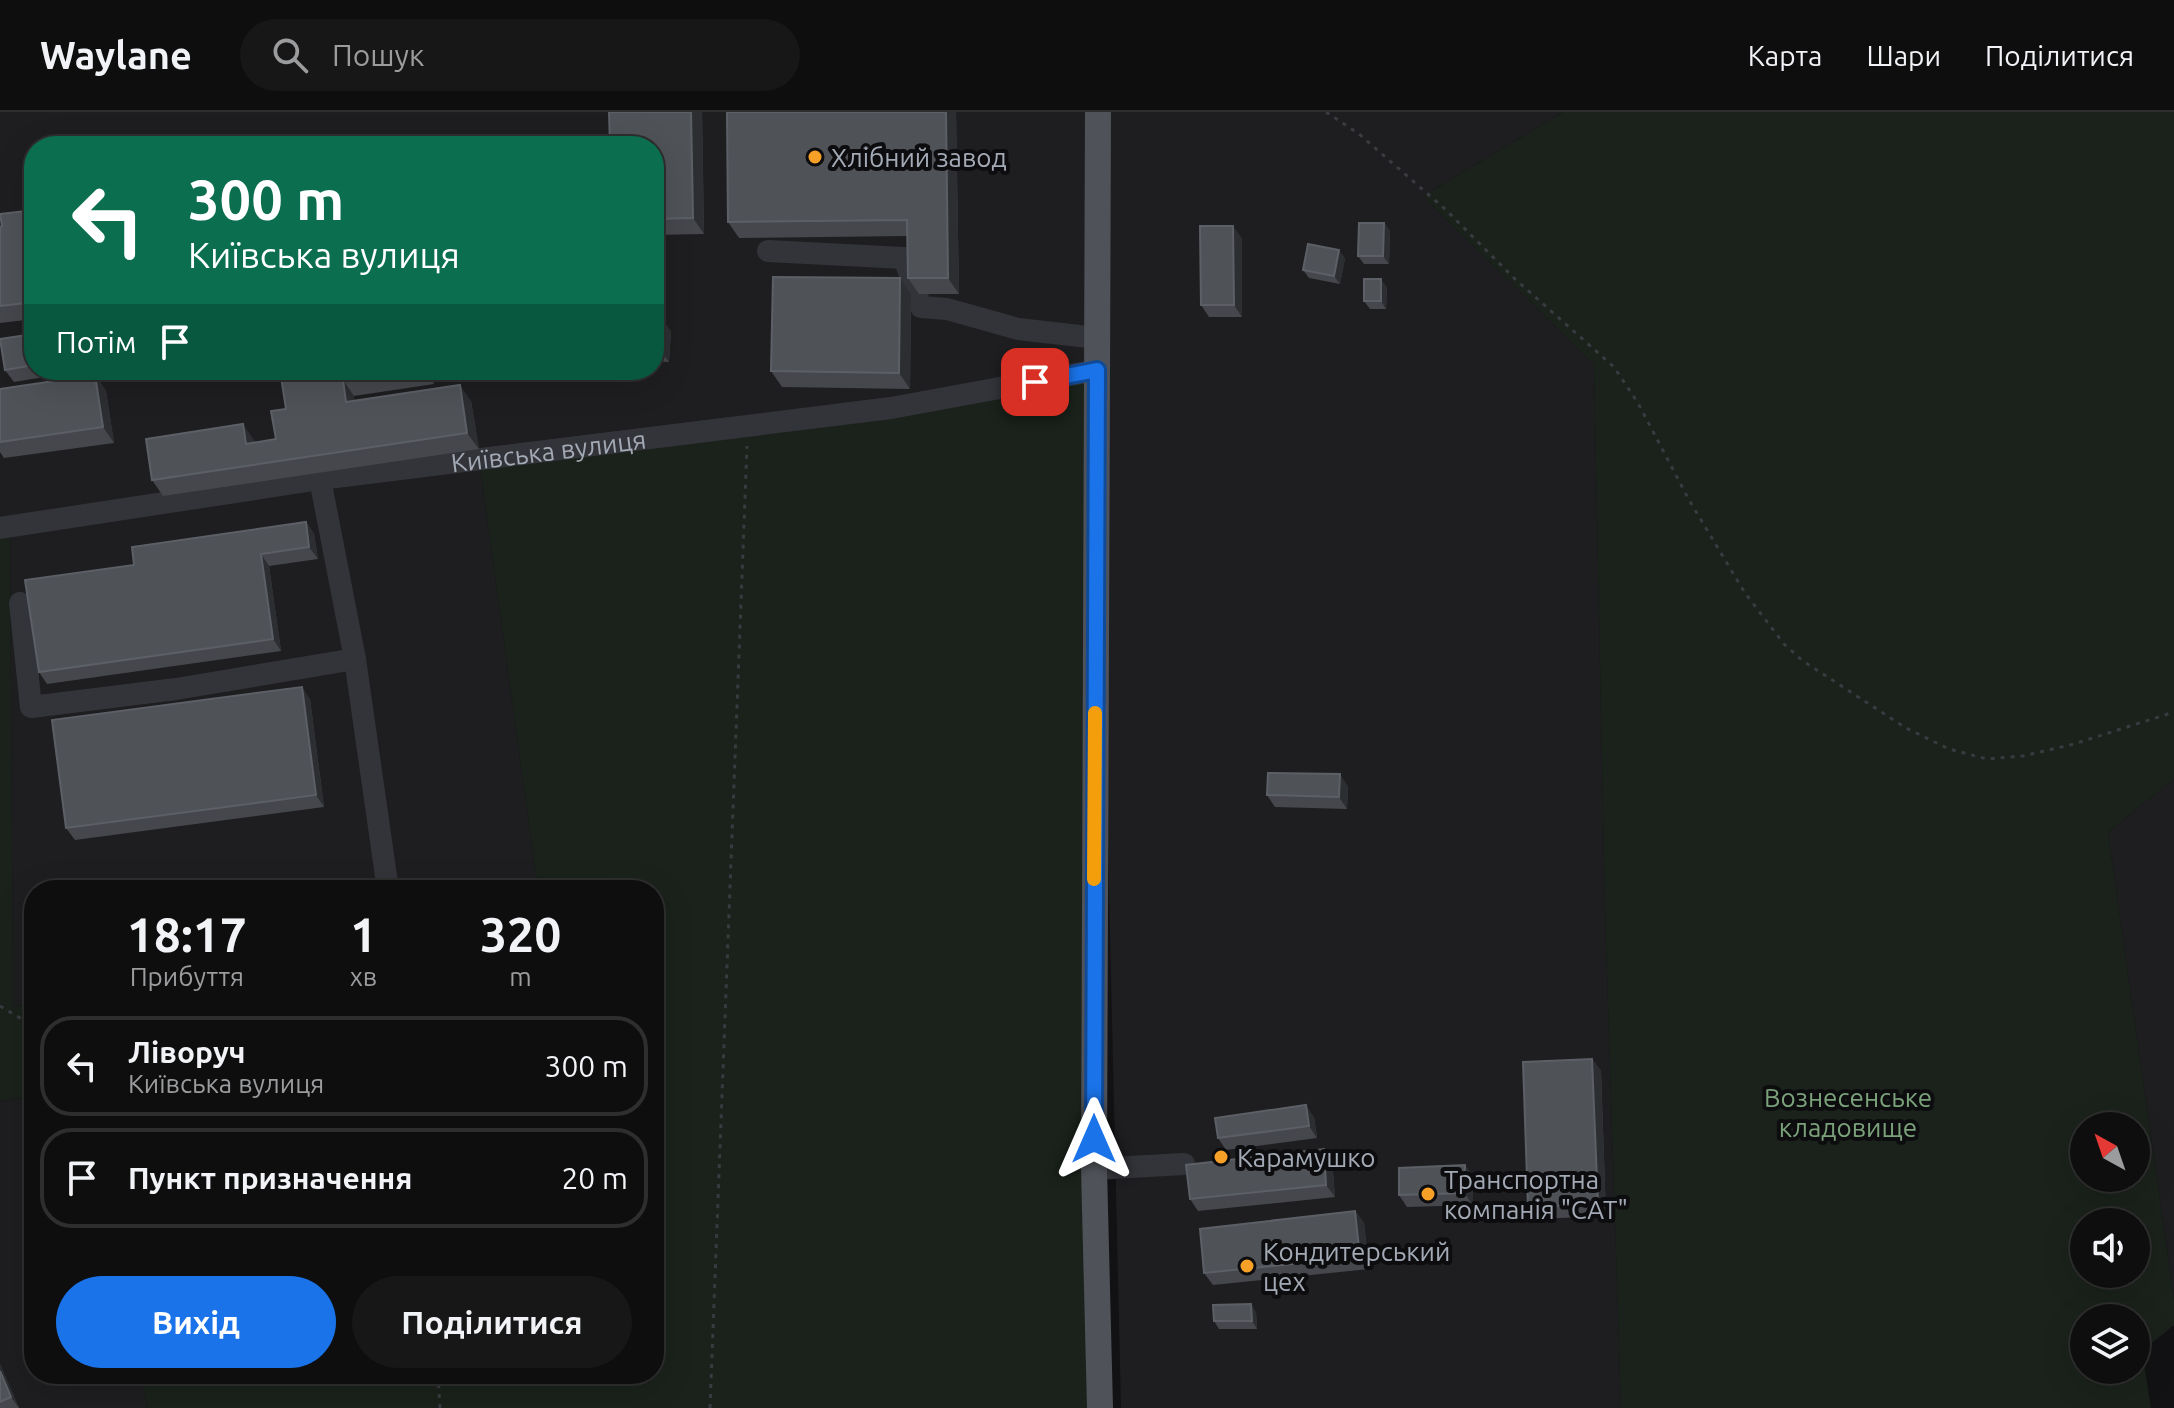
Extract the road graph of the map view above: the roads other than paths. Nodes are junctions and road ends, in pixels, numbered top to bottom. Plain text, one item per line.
1 (1098, 112) edge
2 (768, 251) dead end
3 (1097, 338) junction
4 (1097, 370) junction
5 (320, 479) junction
6 (0, 528) edge
7 (20, 603) dead end
8 (355, 659) junction
9 (387, 880) edge
10 (1184, 1164) edge
11 (1094, 1169) junction
12 (1100, 1408) edge

1 - 3 main road
2 - 3 lane
3 - 4 main road
4 - 5 lane, Київська вулиця
4 - 11 main road
5 - 6 lane, Київська вулиця
5 - 8 lane
7 - 8 lane
8 - 9 lane
10 - 11 lane
11 - 12 main road

